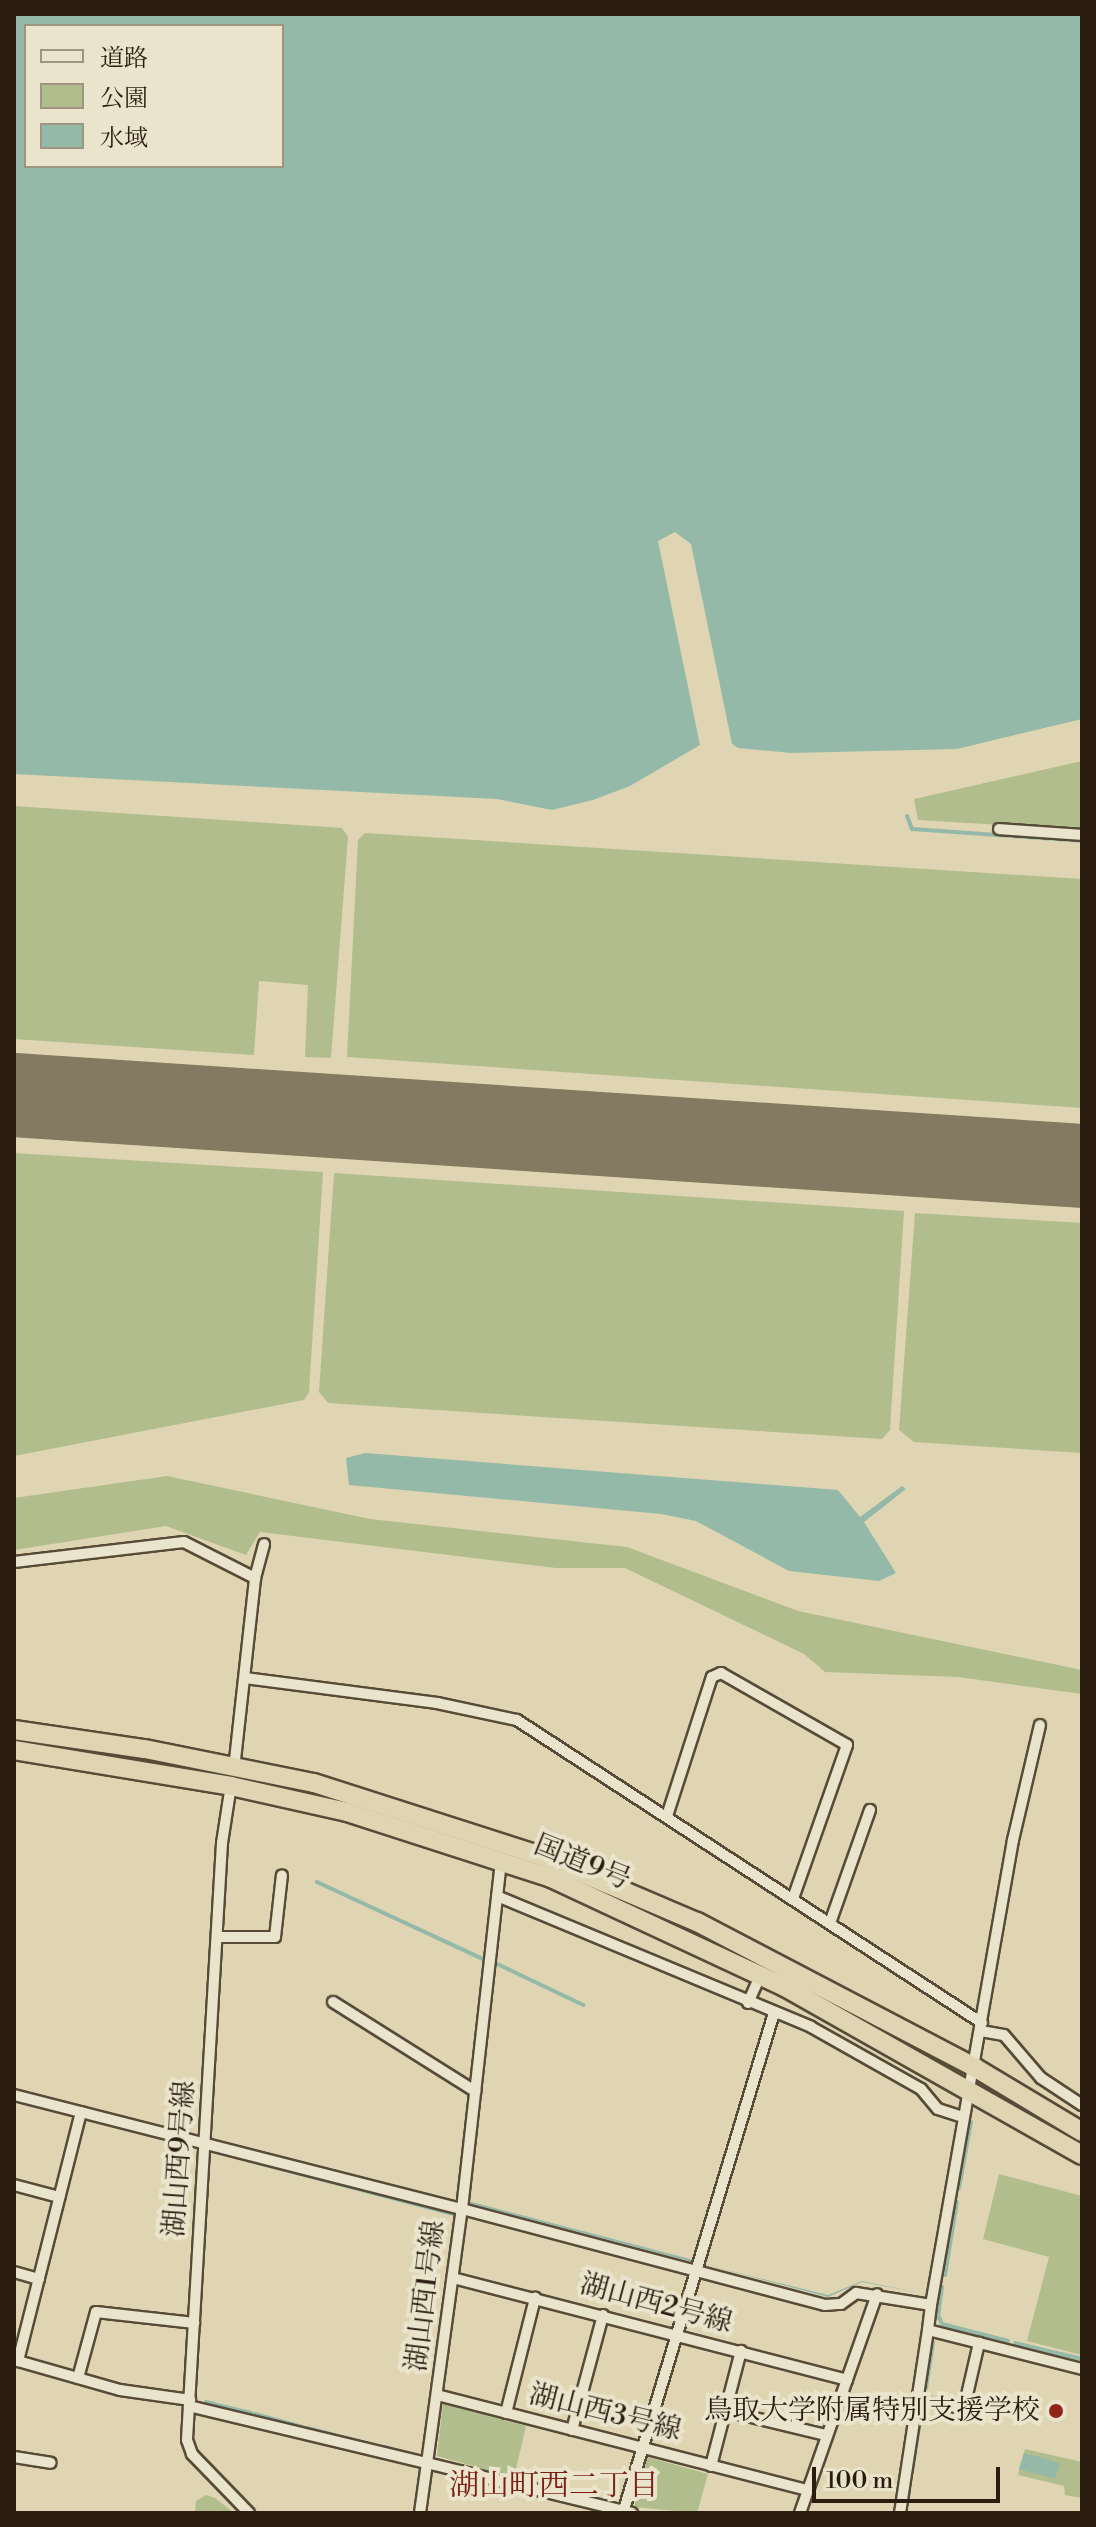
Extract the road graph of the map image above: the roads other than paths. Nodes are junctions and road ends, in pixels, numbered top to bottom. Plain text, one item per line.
1 (999, 829) dead end
2 (1082, 835) edge
3 (264, 1544) dead end
4 (14, 1562) edge
5 (255, 1578) junction
6 (245, 1678) junction
7 (1040, 1725) dead end
8 (14, 1730) edge
9 (14, 1750) edge
10 (234, 1765) junction
11 (231, 1786) junction
12 (870, 1810) dead end
13 (667, 1816) junction
14 (501, 1860) junction
15 (282, 1875) dead end
16 (497, 1896) junction
17 (793, 1898) junction
18 (830, 1923) junction
19 (219, 1937) junction
20 (761, 1974) junction
21 (333, 2002) dead end
22 (748, 2003) junction
23 (774, 2013) junction
24 (982, 2027) junction
25 (974, 2067) junction
26 (968, 2090) junction
27 (475, 2091) junction
28 (14, 2095) edge
29 (1082, 2105) edge
30 (81, 2112) junction
31 (963, 2117) junction
32 (1082, 2132) edge
33 (205, 2143) junction
34 (1082, 2155) edge
35 (14, 2185) edge
36 (59, 2197) junction
37 (462, 2209) junction
38 (696, 2271) junction
39 (14, 2272) edge
40 (453, 2278) junction
41 (39, 2279) junction
42 (877, 2294) junction
43 (535, 2298) junction
44 (931, 2305) junction
45 (603, 2315) junction
46 (194, 2323) junction
47 (928, 2330) junction
48 (678, 2334) junction
49 (979, 2343) junction
50 (741, 2351) junction
51 (1082, 2369) edge
52 (78, 2378) junction
53 (847, 2380) junction
54 (437, 2395) junction
55 (917, 2401) junction
56 (189, 2403) junction
57 (726, 2411) junction
58 (506, 2413) junction
59 (572, 2430) junction
60 (826, 2435) junction
61 (642, 2447) junction
62 (14, 2457) edge
63 (51, 2463) dead end
64 (427, 2463) junction
65 (711, 2466) junction
66 (808, 2490) junction
67 (626, 2512) edge
68 (249, 2513) edge
69 (420, 2513) edge
70 (800, 2513) edge
71 (900, 2513) edge

1 - 2 street
3 - 5 street, 湖山西9号線
4 - 5 street
5 - 6 street, 湖山西9号線
6 - 10 street, 湖山西9号線
6 - 13 street
7 - 24 street
8 - 10 highway, 国道9号
9 - 11 highway, 国道9号
10 - 11 street, 湖山西9号線
10 - 25 highway, 国道9号
11 - 14 highway, 国道9号
11 - 19 street, 湖山西9号線
12 - 18 street
13 - 17 street
13 - 17 street
14 - 16 street
14 - 20 highway, 国道9号
15 - 19 street
16 - 22 street
16 - 27 street
17 - 18 street
18 - 24 street
19 - 33 street, 湖山西9号線
20 - 22 street
20 - 26 highway, 国道9号
21 - 27 street
22 - 23 street
23 - 31 street
23 - 38 street
24 - 25 street
24 - 29 street
25 - 26 street
25 - 32 highway, 国道9号
26 - 31 street
26 - 34 highway, 国道9号
27 - 37 street
28 - 30 street
30 - 33 street
30 - 36 street
31 - 44 street
33 - 37 street
33 - 46 street, 湖山西9号線
35 - 36 street
36 - 41 street
37 - 38 street, 湖山西1号線
37 - 40 street, 湖山西1号線
38 - 42 street, 湖山西1号線
38 - 48 street
39 - 41 street
40 - 43 street, 湖山西2号線
40 - 54 street, 湖山西1号線
41 - 52 street
42 - 44 street, 湖山西1号線
42 - 53 street
43 - 45 street, 湖山西2号線
43 - 58 street
44 - 47 street
45 - 48 street, 湖山西2号線
45 - 59 street
46 - 52 street
46 - 56 street, 湖山西9号線
47 - 49 street
47 - 55 street
48 - 50 street, 湖山西2号線
48 - 61 street
49 - 51 street
49 - 55 street
50 - 53 street, 湖山西2号線
50 - 57 street
52 - 56 street
53 - 60 street
54 - 58 street, 湖山西3号線
54 - 64 street, 湖山西1号線
55 - 71 street
56 - 64 street
56 - 68 street, 湖山西9号線
57 - 60 street
57 - 65 street
58 - 59 street, 湖山西3号線
59 - 61 street, 湖山西3号線
60 - 66 street
61 - 65 street, 湖山西3号線
61 - 67 street
62 - 63 street
64 - 67 street
64 - 69 street, 湖山西1号線
65 - 66 street, 湖山西3号線
66 - 70 street

